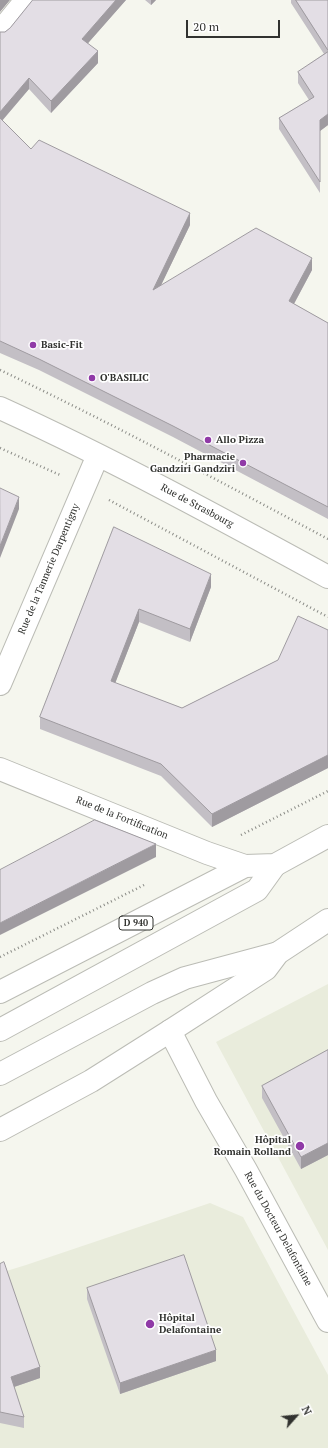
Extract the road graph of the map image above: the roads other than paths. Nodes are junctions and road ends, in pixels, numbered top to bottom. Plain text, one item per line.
1 (26, 0) edge
2 (0, 32) edge
3 (0, 408) edge
4 (98, 455) junction
5 (328, 577) edge
6 (0, 684) edge
7 (0, 769) edge
8 (328, 836) edge
9 (275, 865) junction
10 (244, 866) junction
11 (328, 920) edge
12 (278, 953) junction
13 (0, 992) edge
14 (0, 1030) edge
15 (170, 1031) junction
16 (0, 1074) edge
17 (0, 1130) edge
18 (328, 1321) edge

1 - 2 main road
3 - 4 main road, Rue de Strasbourg
4 - 5 main road, Rue de Strasbourg
4 - 6 main road, Rue de la Tannerie Darpentigny
7 - 10 main road, Rue de la Fortification
8 - 9 main road, D 940
9 - 10 main road, D 940
9 - 14 main road
10 - 13 main road, D 940
11 - 12 main road
12 - 15 main road
12 - 16 main road
15 - 17 main road
15 - 18 main road, Rue du Docteur Delafontaine

